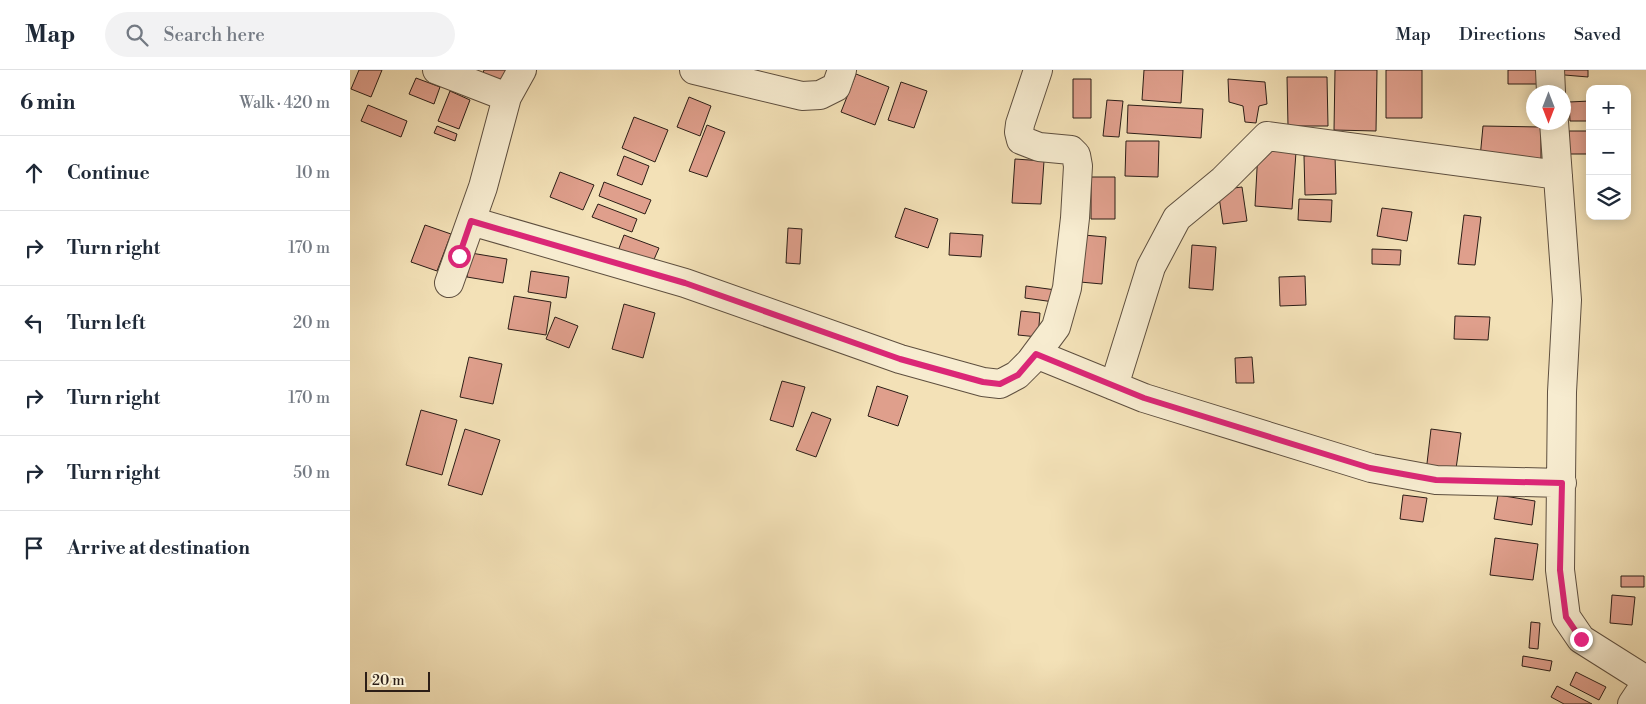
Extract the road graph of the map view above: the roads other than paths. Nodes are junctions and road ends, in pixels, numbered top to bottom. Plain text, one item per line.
1 (437, 70) edge
2 (522, 70) edge
3 (694, 70) edge
4 (842, 70) edge
5 (1038, 70) edge
6 (1550, 70) edge
7 (1551, 85) edge
8 (507, 97) junction
9 (1555, 130) edge
10 (1558, 175) junction
11 (471, 221) junction
12 (449, 283) dead end
13 (1036, 354) junction
14 (1114, 386) junction
15 (1562, 483) junction
16 (1646, 682) edge
17 (1632, 704) edge

1 - 8 street
2 - 8 street
3 - 4 street
5 - 13 street
6 - 7 street
8 - 11 street
9 - 10 street
10 - 14 street
10 - 15 street
11 - 12 street
11 - 13 street
13 - 14 street
14 - 15 street
15 - 16 street
16 - 17 street

